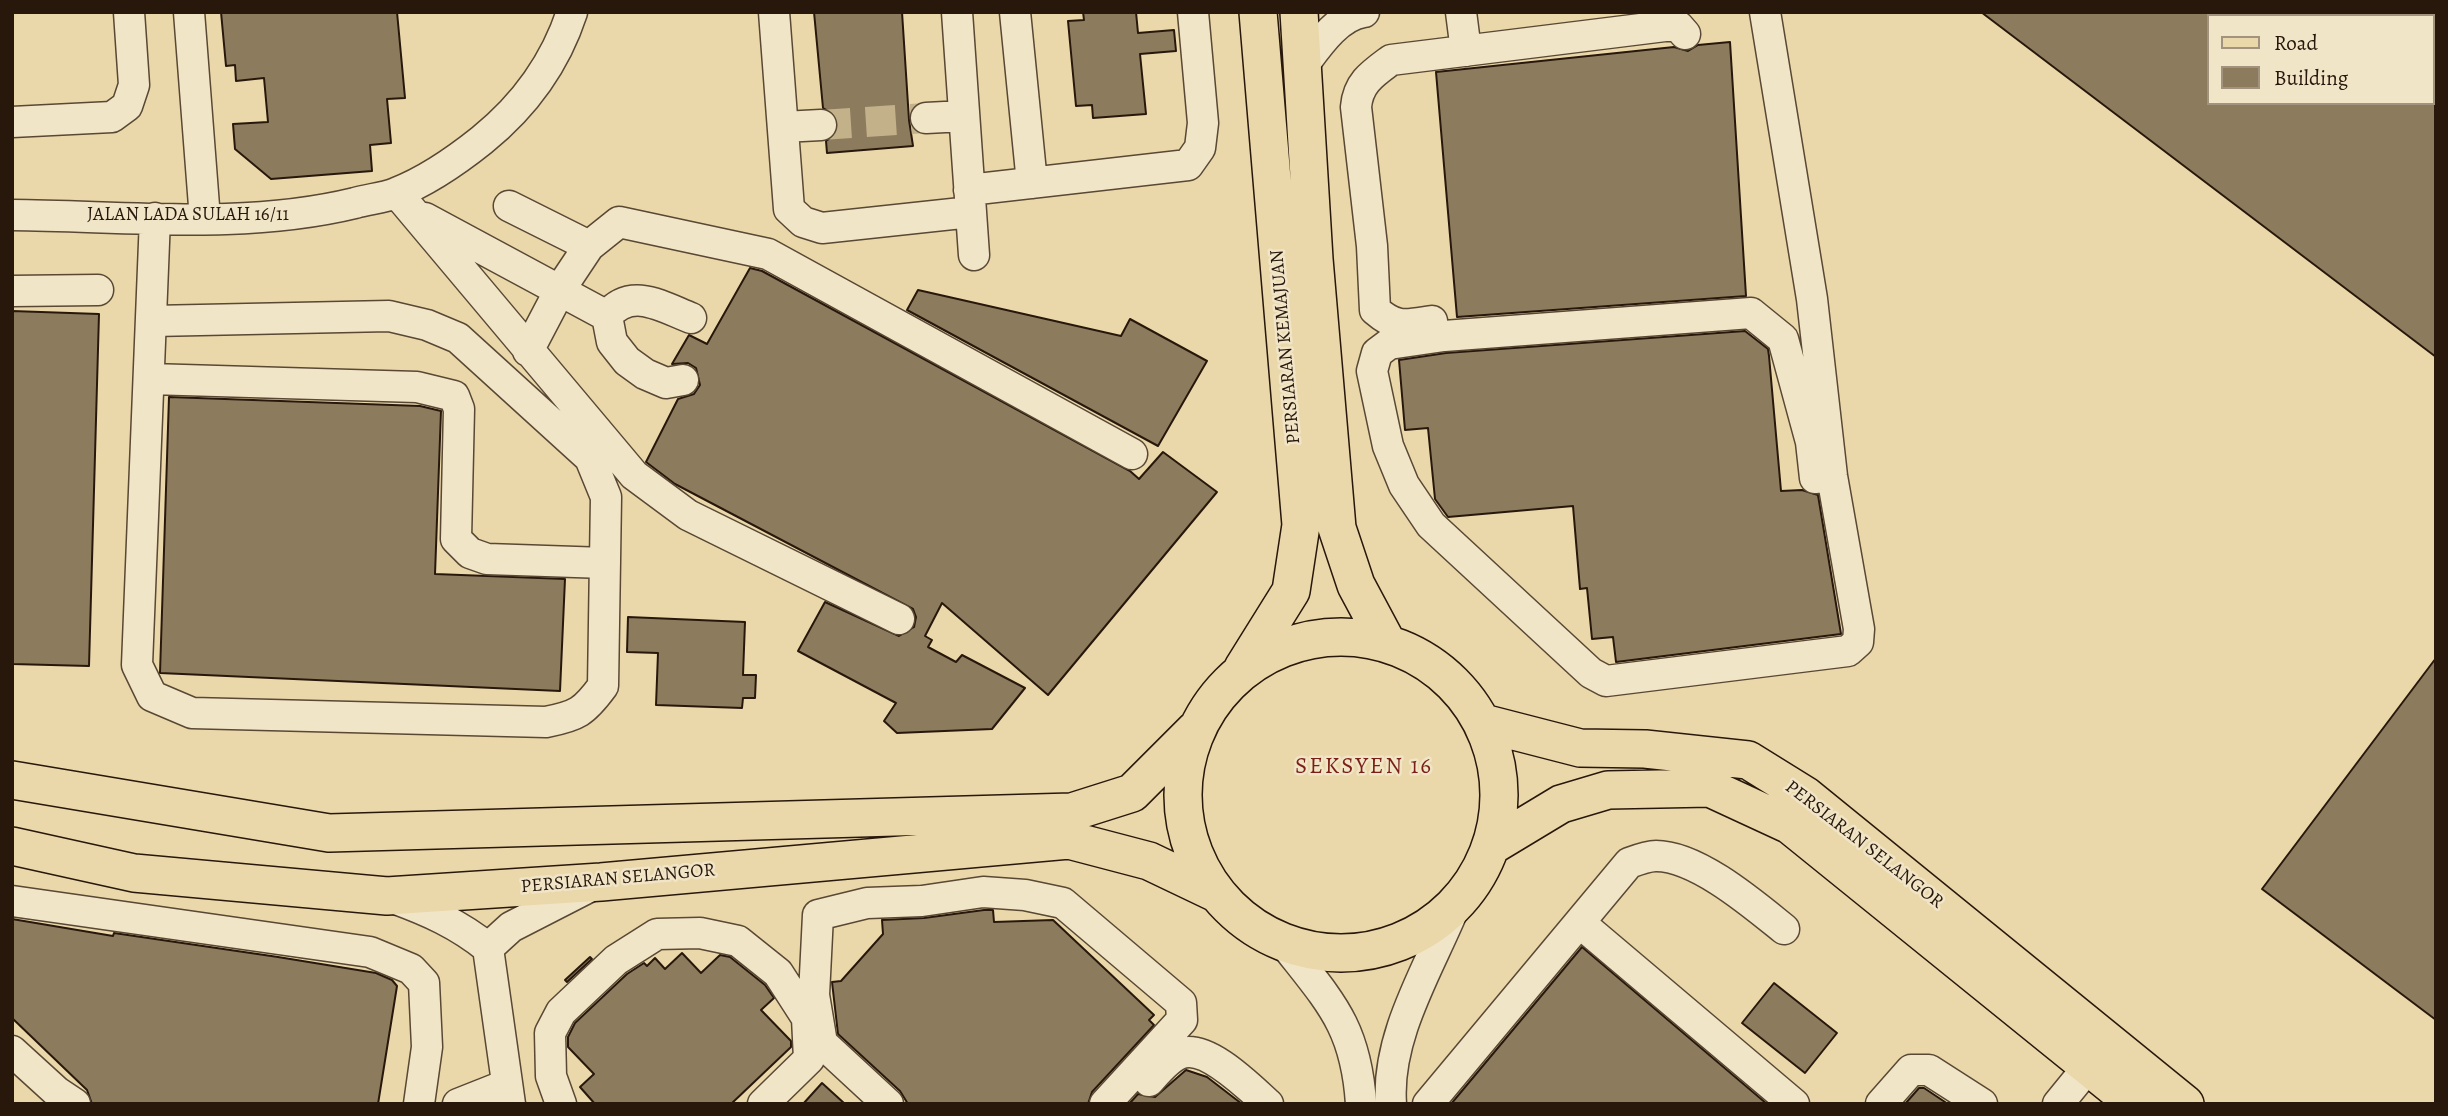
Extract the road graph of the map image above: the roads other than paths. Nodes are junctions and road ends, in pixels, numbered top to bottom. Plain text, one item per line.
1 (128, 12) edge
2 (189, 12) edge
3 (572, 12) edge
4 (774, 12) edge
5 (957, 12) edge
6 (1015, 12) edge
7 (1193, 12) edge
8 (1258, 12) edge
9 (1298, 12) edge
10 (1461, 12) edge
11 (1765, 12) edge
12 (1357, 13) edge
13 (1685, 34) dead end
14 (1465, 51) junction
15 (1302, 66) junction
16 (964, 116) junction
17 (926, 118) tunnel mouth
18 (12, 122) edge
19 (821, 125) tunnel mouth
20 (783, 127) junction
21 (1032, 183) junction
22 (970, 201) junction
23 (405, 202) junction
24 (509, 206) dead end
25 (12, 215) edge
26 (155, 218) junction
27 (205, 219) junction
28 (589, 246) junction
29 (974, 256) dead end
30 (561, 288) junction
31 (98, 290) dead end
32 (12, 291) edge
33 (607, 316) junction
34 (691, 318) dead end
35 (1443, 319) dead end
36 (153, 321) junction
37 (528, 351) junction
38 (494, 370) junction
39 (150, 379) junction
40 (683, 380) dead end
41 (458, 402) junction
42 (1132, 454) dead end
43 (1832, 476) junction
44 (605, 563) junction
45 (899, 620) dead end
46 (1387, 643) junction
47 (1243, 669) junction
48 (1483, 723) junction
49 (1195, 730) junction
50 (12, 780) edge
51 (1493, 845) junction
52 (12, 846) edge
53 (601, 882) junction
54 (1216, 893) junction
55 (387, 896) junction
56 (12, 901) edge
57 (1453, 910) junction
58 (1580, 923) junction
59 (1784, 929) dead end
60 (1284, 943) junction
61 (488, 948) junction
62 (12, 1052) edge
63 (2088, 1066) junction
64 (508, 1094) edge
65 (75, 1104) edge
66 (419, 1104) edge
67 (458, 1104) edge
68 (561, 1104) edge
69 (763, 1104) edge
70 (786, 1104) edge
71 (870, 1104) edge
72 (888, 1104) edge
73 (1105, 1104) edge
74 (1127, 1104) edge
75 (1268, 1104) edge
76 (1361, 1104) edge
77 (1391, 1104) edge
78 (1428, 1104) edge
79 (1794, 1104) edge
80 (1881, 1104) edge
81 (1982, 1104) edge
82 (2058, 1104) edge
83 (2135, 1104) edge
84 (2185, 1104) edge

1 - 18 street
2 - 27 street
3 - 23 street, JALAN LADA SULAH 16/11
4 - 20 street
5 - 16 street
6 - 21 street
7 - 21 street
8 - 47 main road, PERSIARAN KEMAJUAN
9 - 15 main road, PERSIARAN KEMAJUAN
10 - 14 street
11 - 43 street
12 - 15 street
13 - 14 street
14 - 35 street
15 - 46 main road, PERSIARAN KEMAJUAN
16 - 17 street
16 - 22 street
19 - 20 street
20 - 22 street
21 - 22 street
22 - 29 street
23 - 27 street, JALAN LADA SULAH 16/11
23 - 30 street
23 - 37 street
24 - 28 street
25 - 26 street, JALAN LADA SULAH 16/11
26 - 27 street, JALAN LADA SULAH 16/11
26 - 36 street
28 - 30 street
28 - 42 street
30 - 33 street
30 - 37 street
31 - 32 street
33 - 34 street
33 - 40 street
36 - 38 street
36 - 39 street
37 - 45 street
38 - 41 street
38 - 44 street
39 - 41 street
39 - 44 street
41 - 44 street
43 - 43 street
46 - 47 main road
46 - 48 main road
47 - 49 main road
48 - 51 main road
48 - 84 main road, PERSIARAN SELANGOR
49 - 50 main road
49 - 54 main road
51 - 57 main road
51 - 63 main road, PERSIARAN SELANGOR
52 - 55 main road, PERSIARAN SELANGOR
53 - 54 main road, PERSIARAN SELANGOR
53 - 55 main road, PERSIARAN SELANGOR
53 - 61 street
54 - 60 main road
55 - 61 street
56 - 66 street
57 - 60 main road
57 - 77 street
58 - 59 street
58 - 78 street
58 - 79 street
60 - 76 street
61 - 64 street
62 - 65 street
63 - 82 street
63 - 83 main road, PERSIARAN SELANGOR
64 - 67 street
68 - 69 street
70 - 71 street
72 - 73 street
74 - 75 street
80 - 81 street

